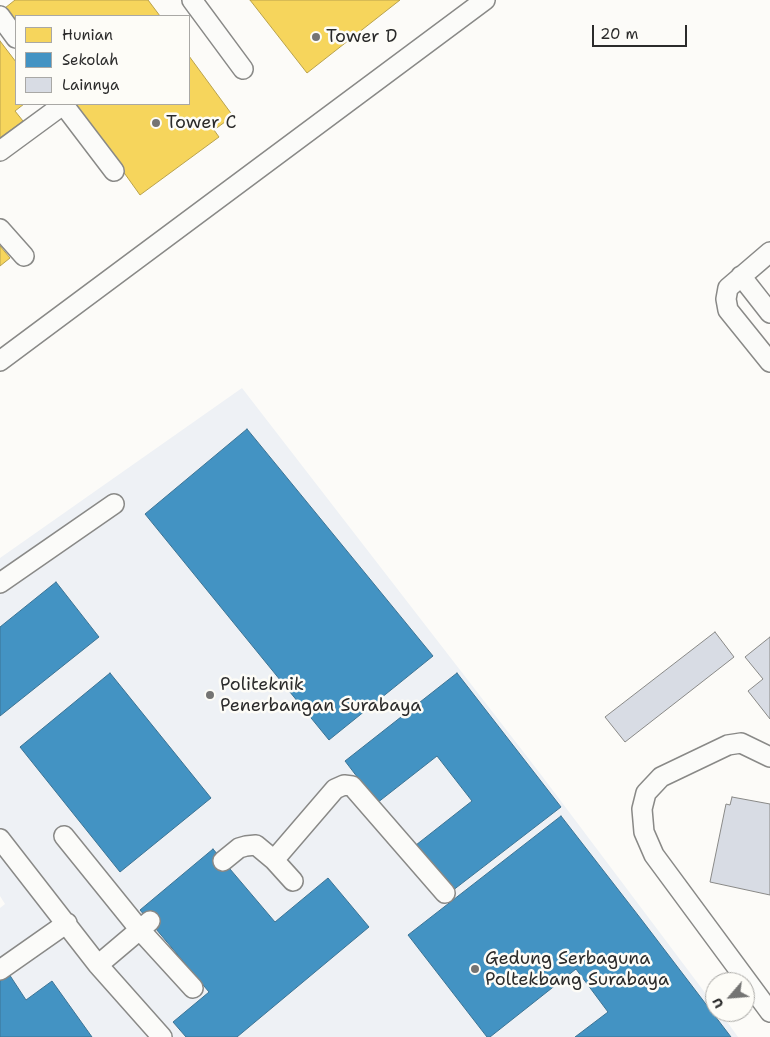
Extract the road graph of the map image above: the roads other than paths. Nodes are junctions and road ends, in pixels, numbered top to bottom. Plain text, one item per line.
1 (192, 0) edge
2 (485, 0) edge
3 (0, 16) edge
4 (15, 37) edge
5 (243, 70) dead end
6 (63, 105) edge
7 (65, 105) edge
8 (0, 151) edge
9 (114, 171) dead end
10 (0, 229) edge
11 (770, 252) edge
12 (24, 256) dead end
13 (740, 276) junction
14 (770, 313) edge
15 (0, 361) edge
16 (770, 362) edge
17 (114, 504) dead end
18 (0, 583) edge
19 (770, 757) edge
20 (64, 836) dead end
21 (0, 839) edge
22 (274, 860) junction
23 (224, 861) dead end
24 (293, 881) dead end
25 (445, 893) dead end
26 (66, 923) junction
27 (145, 926) junction
28 (98, 965) junction
29 (0, 970) edge
30 (193, 988) dead end
31 (770, 1012) edge
32 (162, 1037) edge

1 - 5 lane
2 - 15 lane
3 - 4 lane
6 - 8 lane
7 - 9 lane
10 - 12 lane
11 - 13 lane
13 - 14 lane
13 - 16 lane
17 - 18 lane
19 - 31 lane
20 - 27 lane
21 - 26 lane
22 - 23 lane
22 - 24 lane
22 - 25 lane
26 - 28 lane
26 - 29 lane
27 - 28 lane
27 - 30 lane
28 - 32 lane

